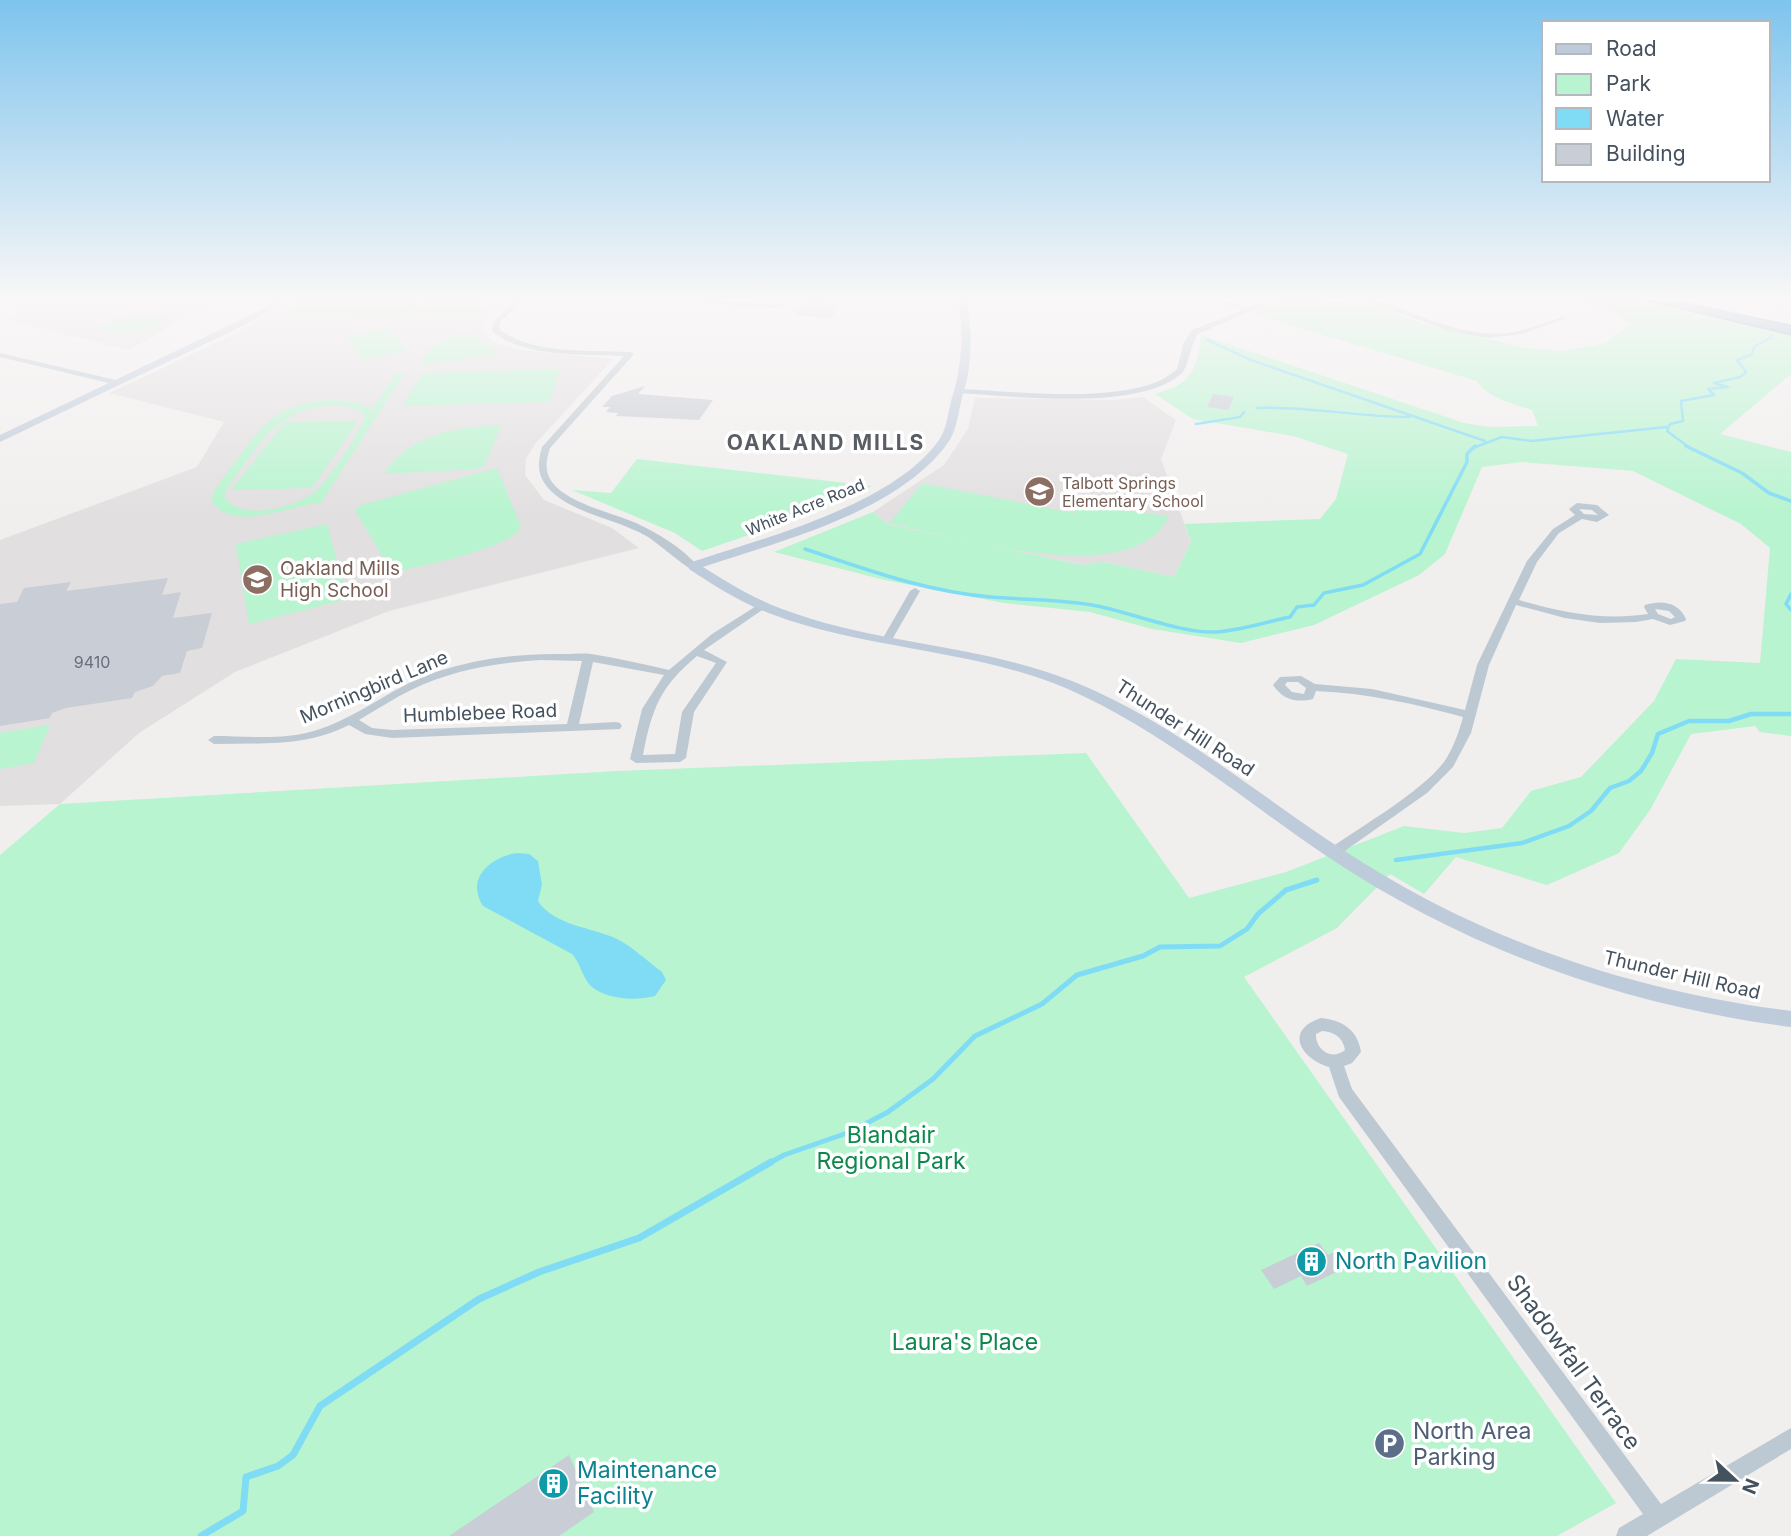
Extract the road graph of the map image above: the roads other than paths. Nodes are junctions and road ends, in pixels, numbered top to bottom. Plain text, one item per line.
1 (70, 372) edge
2 (140, 372) edge
3 (614, 372) edge
4 (956, 372) edge
5 (964, 372) edge
6 (1179, 372) edge
7 (117, 383) junction
8 (958, 391) junction
9 (0, 439) edge
10 (1581, 516) dead end
11 (693, 566) junction
12 (915, 591) dead end
13 (1512, 601) junction
14 (761, 606) junction
15 (1654, 616) dead end
16 (888, 638) junction
17 (698, 652) junction
18 (589, 657) junction
19 (672, 674) junction
20 (1312, 687) dead end
21 (1470, 715) junction
22 (349, 720) junction
23 (616, 726) dead end
24 (572, 727) junction
25 (214, 740) dead end
26 (1334, 852) junction
27 (1791, 1019) edge
28 (1335, 1062) dead end
29 (1791, 1438) edge
30 (1659, 1518) junction
31 (1627, 1536) edge

1 - 7 street
2 - 7 street
3 - 11 street, Thunder Hill Road
4 - 8 street, White Acre Road
5 - 8 street, White Acre Road
6 - 8 street
7 - 9 street
8 - 11 street, White Acre Road
10 - 13 street
11 - 14 street, Thunder Hill Road
12 - 16 street
13 - 15 street
13 - 21 street
14 - 16 street, Thunder Hill Road
14 - 17 street
16 - 26 street, Thunder Hill Road
17 - 19 street
17 - 19 street
18 - 19 street, Morningbird Lane
18 - 22 street, Morningbird Lane
18 - 24 street
20 - 21 street
21 - 26 street
22 - 24 street, Humblebee Road
22 - 25 street, Morningbird Lane
23 - 24 street, Humblebee Road
26 - 27 street, Thunder Hill Road
28 - 30 street, Shadowfall Terrace
29 - 30 street
30 - 31 street

